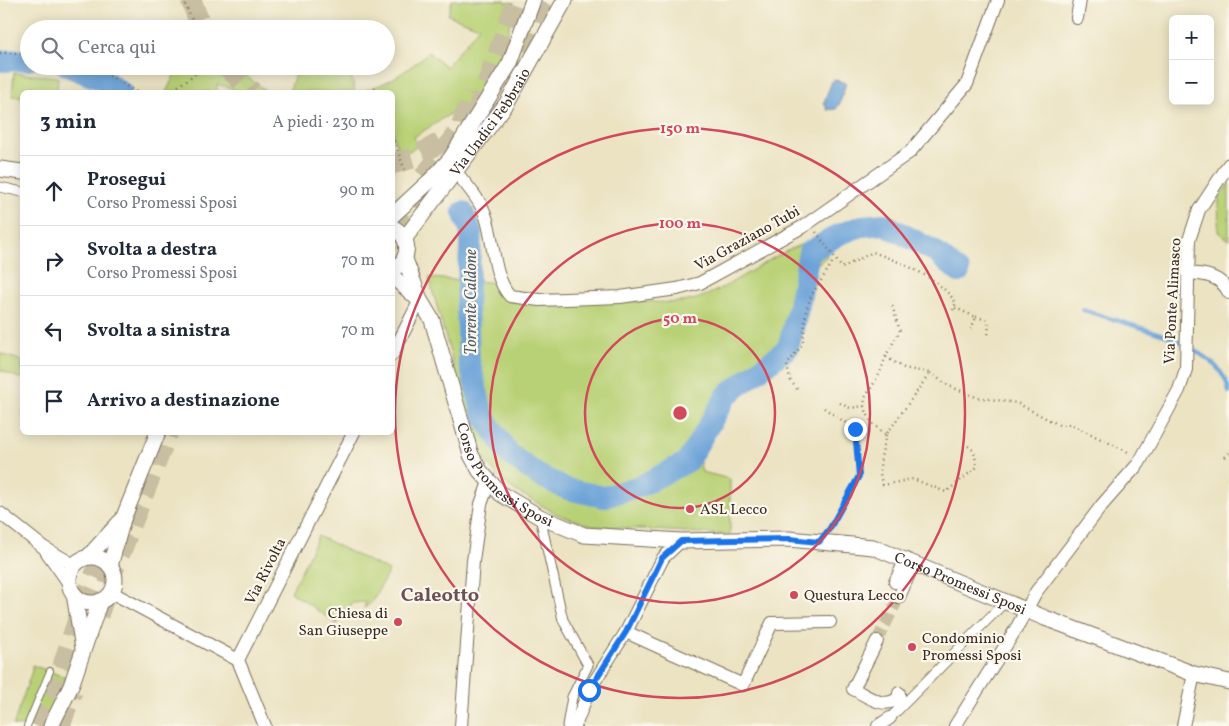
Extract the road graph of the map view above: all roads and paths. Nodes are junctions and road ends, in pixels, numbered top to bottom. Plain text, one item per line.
1 (183, 0) edge
2 (533, 0) edge
3 (565, 0) edge
4 (998, 0) edge
5 (1080, 0) edge
6 (1077, 18) dead end
7 (192, 20) edge
8 (0, 53) edge
9 (20, 53) edge
10 (108, 75) edge
11 (194, 75) edge
12 (374, 87) dead end
13 (134, 90) edge
14 (173, 90) edge
15 (375, 90) edge
16 (395, 144) edge
17 (1229, 164) edge
18 (0, 169) edge
19 (20, 172) edge
20 (456, 172) junction
21 (406, 173) dead end
22 (0, 187) edge
23 (20, 192) edge
24 (395, 213) edge
25 (395, 230) edge
26 (815, 230) dead end
27 (405, 238) junction
28 (405, 259) junction
29 (834, 260) junction
30 (395, 267) edge
31 (1187, 273) junction
32 (395, 279) edge
33 (1229, 293) edge
34 (420, 300) junction
35 (892, 305) dead end
36 (955, 308) junction
37 (952, 312) dead end
38 (976, 317) junction
39 (971, 329) dead end
40 (988, 335) dead end
41 (395, 349) edge
42 (886, 357) junction
43 (930, 373) junction
44 (797, 389) dead end
45 (840, 403) dead end
46 (864, 406) junction
47 (824, 408) dead end
48 (157, 435) edge
49 (352, 435) edge
50 (886, 435) junction
51 (968, 446) dead end
52 (1229, 453) edge
53 (1225, 456) dead end
54 (1141, 460) junction
55 (489, 482) junction
56 (0, 513) edge
57 (540, 517) junction
58 (122, 519) junction
59 (681, 541) junction
60 (819, 542) junction
61 (43, 547) junction
62 (88, 557) junction
63 (910, 561) junction
64 (74, 565) junction
65 (110, 566) junction
66 (895, 582) tunnel mouth
67 (72, 590) junction
68 (106, 597) junction
69 (899, 597) tunnel mouth
70 (1006, 601) junction
71 (1026, 609) junction
72 (830, 622) dead end
73 (626, 632) junction
74 (877, 641) tunnel mouth
75 (83, 650) junction
76 (238, 660) junction
77 (50, 671) dead end
78 (1194, 674) junction
79 (1229, 682) edge
80 (900, 693) dead end
81 (890, 718) joint
82 (27, 726) edge
83 (51, 726) edge
84 (265, 726) edge
85 (461, 726) edge
86 (567, 726) edge
87 (575, 726) edge
88 (878, 726) edge
89 (955, 726) edge
90 (1182, 726) edge

1 - 7 path
2 - 24 street, Via Undici Febbraio
3 - 20 street, Via Undici Febbraio
4 - 20 street, Via Graziano Tubi
5 - 6 street
8 - 9 path
10 - 13 path
11 - 14 path
12 - 15 path
16 - 21 path
17 - 31 street, Via Ponte Alimasco
18 - 19 street
20 - 27 street, Via Undici Febbraio
22 - 23 street
25 - 27 street
26 - 29 path
27 - 28 street
28 - 30 street
28 - 34 street, Corso Promessi Sposi
29 - 36 path
29 - 44 path
31 - 33 street
31 - 54 street, Via Ponte Alimasco
32 - 34 street, Corso Promessi Sposi
34 - 41 street
34 - 55 street, Corso Promessi Sposi
35 - 42 path
36 - 37 path
36 - 38 path
38 - 39 path
38 - 40 path
42 - 43 path
42 - 46 path
43 - 50 path
43 - 54 path
45 - 46 path
46 - 50 path
47 - 60 path
48 - 58 street
49 - 76 street, Via Rivolta
50 - 51 path
52 - 53 path
54 - 71 street, Via Ponte Alimasco
55 - 57 street, Corso Promessi Sposi
55 - 85 street
56 - 61 street
57 - 59 street, Corso Promessi Sposi
57 - 86 street
58 - 62 street
58 - 65 street
59 - 60 street, Corso Promessi Sposi
59 - 73 street
60 - 63 street, Corso Promessi Sposi
61 - 64 street
61 - 67 street
62 - 64 street
62 - 65 street
63 - 66 street
63 - 69 street
63 - 70 street, Corso Promessi Sposi
64 - 67 street
65 - 68 street
67 - 68 street
67 - 75 street
68 - 75 street
68 - 76 street
70 - 71 street, Corso Promessi Sposi
70 - 81 street
71 - 78 street, Corso Promessi Sposi
71 - 89 street, Via Ponte Alimasco
72 - 73 street
73 - 87 street
74 - 80 street
75 - 83 street
76 - 84 street
77 - 82 lane
78 - 79 street, Corso Promessi Sposi
78 - 90 street
81 - 88 street

